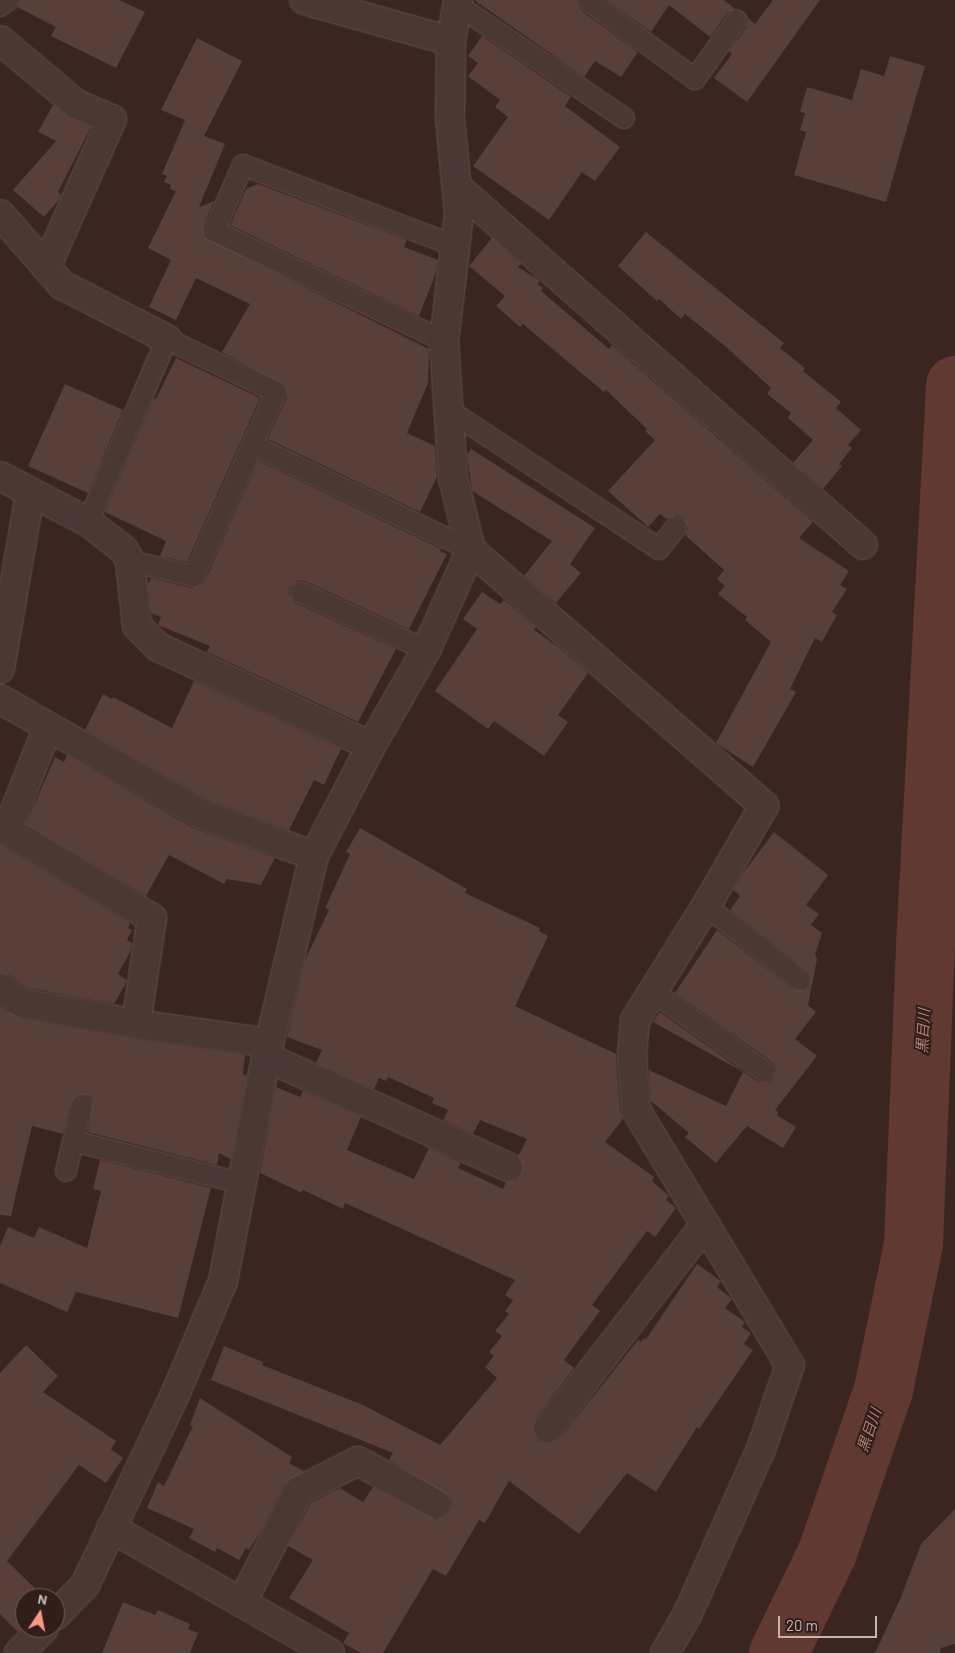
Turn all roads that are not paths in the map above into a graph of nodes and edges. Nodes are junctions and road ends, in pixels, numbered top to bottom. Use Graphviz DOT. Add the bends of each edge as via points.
graph roads {
  1 [pos="8,0"];
  2 [pos="304,0"];
  3 [pos="589,1"];
  4 [pos="457,2"];
  5 [pos="0,6"];
  6 [pos="737,20"];
  7 [pos="0,40"];
  8 [pos="451,41"];
  9 [pos="624,118"];
  10 [pos="456,187"];
  11 [pos="0,214"];
  12 [pos="455,246"];
  13 [pos="46,267"];
  14 [pos="167,339"];
  15 [pos="444,341"];
  16 [pos="447,409"];
  17 [pos="252,445"];
  18 [pos="0,476"];
  19 [pos="30,493"];
  20 [pos="88,522"];
  21 [pos="676,526"];
  22 [pos="863,545"];
  23 [pos="471,550"];
  24 [pos="130,561"];
  25 [pos="300,592"];
  26 [pos="426,650"];
  27 [pos="0,669"];
  28 [pos="0,699"];
  29 [pos="48,727"];
  30 [pos="371,746"];
  31 [pos="314,856"];
  32 [pos="706,906"];
  33 [pos="800,980"];
  34 [pos="0,988"];
  35 [pos="652,991"];
  36 [pos="136,1024"];
  37 [pos="267,1050"];
  38 [pos="765,1072"];
  39 [pos="82,1105"];
  40 [pos="73,1141"];
  41 [pos="508,1167"];
  42 [pos="66,1171"];
  43 [pos="240,1183"];
  44 [pos="705,1225"];
  45 [pos="548,1428"];
  46 [pos="436,1504"];
  47 [pos="111,1528"];
  48 [pos="242,1602"];
  49 [pos="65,1606"];
  50 [pos="34,1638"];
  51 [pos="670,1651"];
  52 [pos="19,1653"];
  53 [pos="330,1653"];
  1 -- 5 [label="lane"];
  2 -- 8 [label="street"];
  3 -- 6 [label="lane" via="695,79"];
  4 -- 8 [label="street"];
  4 -- 9 [label="lane"];
  7 -- 13 [label="street" via="76,104 112,119"];
  8 -- 10 [label="street" via="450,118"];
  10 -- 12 [label="street" via="459,214"];
  10 -- 22 [label="street"];
  11 -- 13 [label="street"];
  12 -- 15 [label="street"];
  12 -- 15 [label="lane" via="243,164 214,231"];
  13 -- 14 [label="street" via="62,285"];
  14 -- 17 [label="lane" via="276,392"];
  14 -- 20 [label="lane"];
  15 -- 16 [label="street"];
  16 -- 21 [label="lane" via="659,549"];
  16 -- 23 [label="street" via="454,478"];
  17 -- 23 [label="lane"];
  17 -- 24 [label="lane" via="194,576"];
  18 -- 19 [label="street"];
  19 -- 20 [label="street"];
  19 -- 27 [label="street"];
  20 -- 24 [label="street" via="124,550"];
  23 -- 26 [label="street"];
  23 -- 32 [label="street" via="764,806"];
  24 -- 30 [label="street" via="137,626 158,647"];
  25 -- 26 [label="lane"];
  26 -- 30 [label="street"];
  28 -- 29 [label="street"];
  29 -- 31 [label="street" via="199,813"];
  29 -- 36 [label="street" via="7,830 152,918"];
  30 -- 31 [label="street"];
  31 -- 37 [label="street"];
  32 -- 33 [label="lane"];
  32 -- 35 [label="street"];
  34 -- 36 [label="street" via="22,1003"];
  35 -- 38 [label="lane"];
  35 -- 44 [label="street" via="635,1020 632,1054 636,1110"];
  36 -- 37 [label="street"];
  37 -- 41 [label="street"];
  37 -- 43 [label="street"];
  39 -- 40 [label="lane"];
  40 -- 42 [label="lane"];
  40 -- 43 [label="lane"];
  43 -- 47 [label="street" via="223,1281 177,1390"];
  44 -- 45 [label="street"];
  44 -- 51 [label="street" via="790,1365 761,1449"];
  46 -- 48 [label="street" via="358,1461 341,1469 299,1491"];
  47 -- 48 [label="street"];
  47 -- 49 [label="street" via="85,1585"];
  48 -- 53 [label="street"];
  50 -- 52 [label="street"];
}
